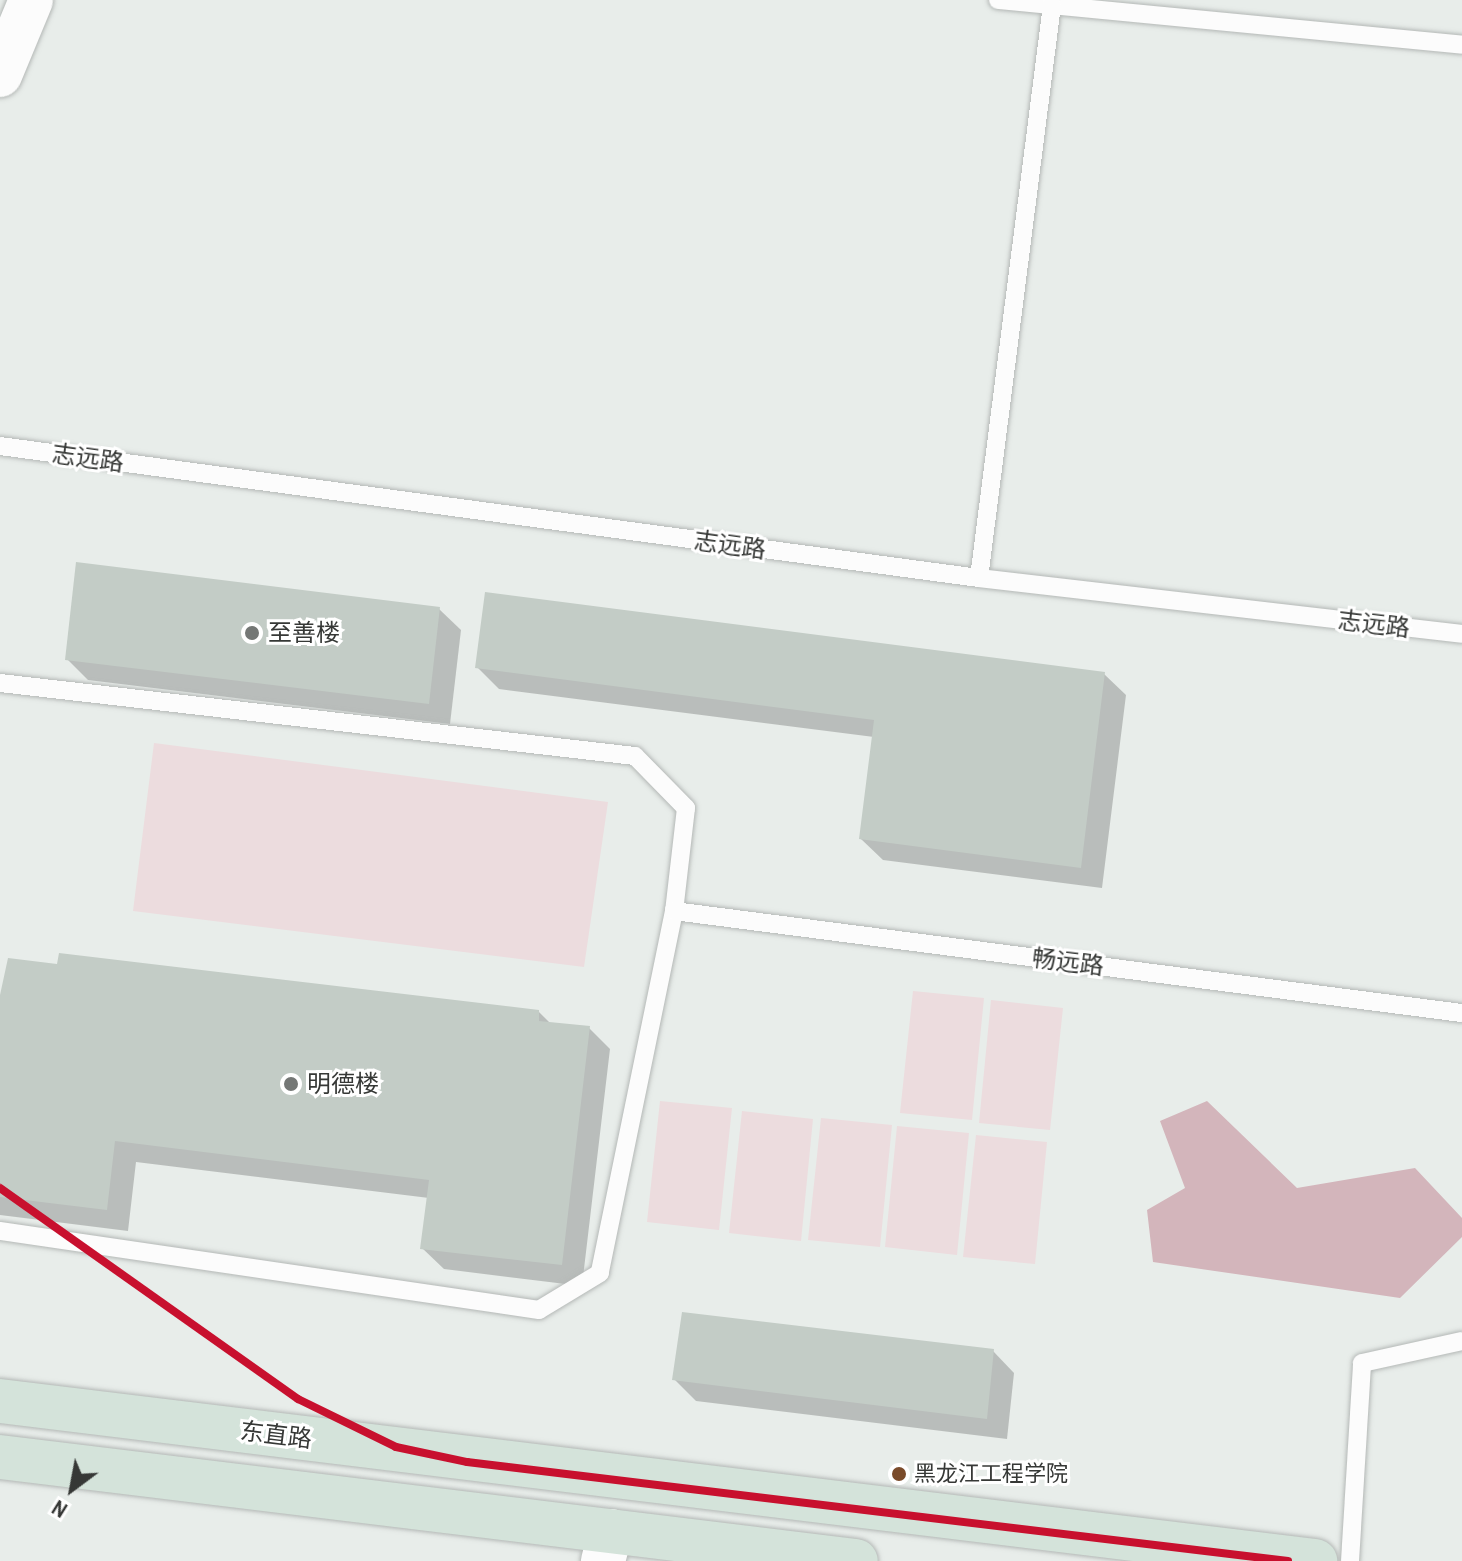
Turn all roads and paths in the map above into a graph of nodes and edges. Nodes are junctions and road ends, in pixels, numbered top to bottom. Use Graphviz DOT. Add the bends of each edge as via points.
graph roads {
  1 [pos="31,0"];
  2 [pos="998,0"];
  3 [pos="1052,5"];
  4 [pos="1462,45"];
  5 [pos="0,75"];
  6 [pos="0,446"];
  7 [pos="979,578"];
  8 [pos="1462,634"];
  9 [pos="0,683"];
  10 [pos="674,911"];
  11 [pos="1462,1013"];
  12 [pos="0,1231"];
  13 [pos="1462,1341"];
  14 [pos="0,1401"];
  15 [pos="0,1457"];
  16 [pos="607,1546"];
  17 [pos="856,1561"];
  18 [pos="1315,1561"];
  19 [pos="1350,1561"];
  1 -- 5 [label="street"];
  2 -- 3 [label="lane"];
  3 -- 4 [label="lane"];
  3 -- 7 [label="lane"];
  6 -- 7 [label="lane, 志远路"];
  7 -- 8 [label="lane, 志远路"];
  9 -- 10 [label="lane" via="635,756 686,808"];
  10 -- 11 [label="lane, 畅远路"];
  10 -- 12 [label="lane" via="600,1273 539,1310"];
  13 -- 19 [label="lane" via="1362,1363"];
  14 -- 18 [label="highway, 东直路"];
  15 -- 16 [label="highway"];
  16 -- 17 [label="highway"];
}
